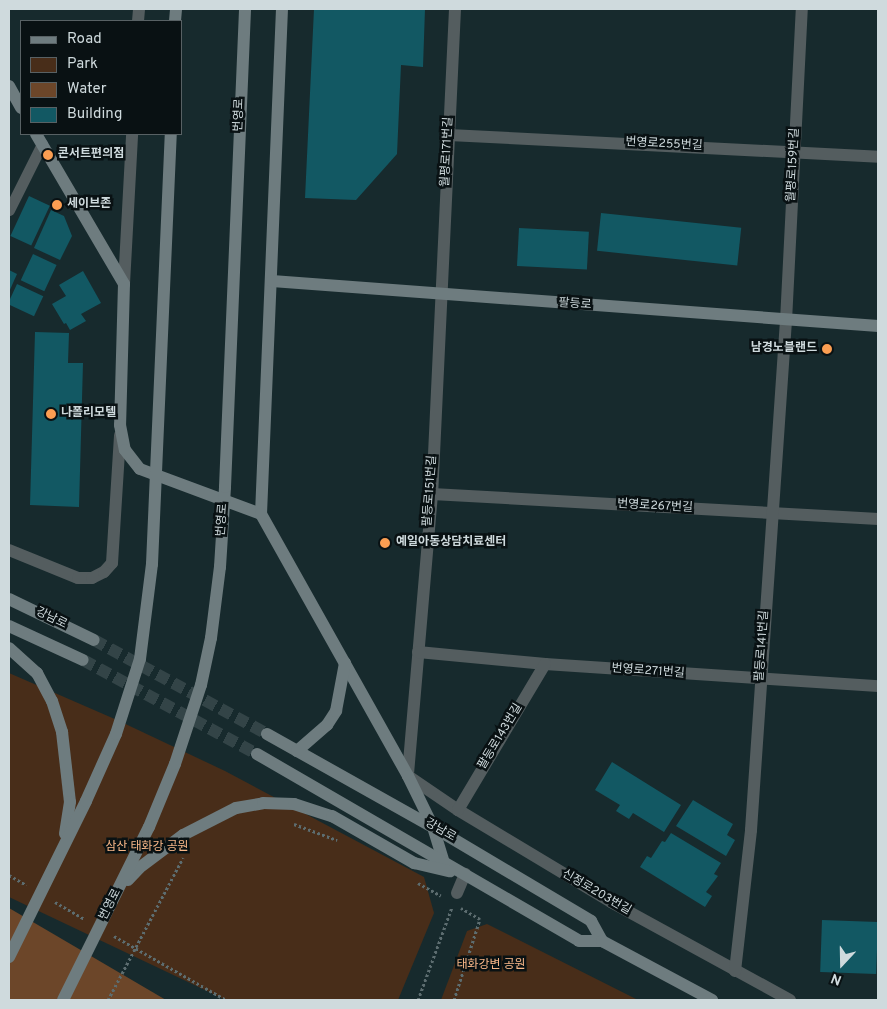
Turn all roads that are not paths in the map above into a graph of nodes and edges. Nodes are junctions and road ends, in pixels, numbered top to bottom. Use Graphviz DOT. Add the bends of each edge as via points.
graph roads {
  1 [pos="244,9"];
  2 [pos="282,9"];
  3 [pos="455,9"];
  4 [pos="802,9"];
  5 [pos="9,86"];
  6 [pos="20,106"];
  7 [pos="132,135"];
  8 [pos="172,135"];
  9 [pos="449,135"];
  10 [pos="39,139"];
  11 [pos="794,153"];
  12 [pos="878,157"];
  13 [pos="9,210"];
  14 [pos="272,281"];
  15 [pos="124,284"];
  16 [pos="442,295"];
  17 [pos="786,321"];
  18 [pos="878,326"];
  19 [pos="120,425"];
  20 [pos="432,494"];
  21 [pos="772,513"];
  22 [pos="261,514"];
  23 [pos="878,519"];
  24 [pos="9,550"];
  25 [pos="9,599"];
  26 [pos="9,626"];
  27 [pos="94,640"];
  28 [pos="9,648"];
  29 [pos="418,652"];
  30 [pos="83,660"];
  31 [pos="345,663"];
  32 [pos="545,664"];
  33 [pos="761,680"];
  34 [pos="878,686"];
  35 [pos="267,734"];
  36 [pos="297,751"];
  37 [pos="257,754"];
  38 [pos="408,776"];
  39 [pos="458,810"];
  40 [pos="433,827"];
  41 [pos="58,858"];
  42 [pos="444,863"];
  43 [pos="465,874"];
  44 [pos="118,891"];
  45 [pos="452,899"];
  46 [pos="602,941"];
  47 [pos="9,957"];
  48 [pos="735,971"];
  49 [pos="63,1000"];
  50 [pos="712,1000"];
  51 [pos="790,1000"];
  1 -- 44 [label="main road, 번영로" via="225,496 210,638 187,732 149,827"];
  2 -- 14 [label="main road"];
  3 -- 9 [label="street, 월평로171번길"];
  4 -- 11 [label="street, 월평로159번길"];
  5 -- 6 [label="main road"];
  7 -- 15 [label="street"];
  8 -- 41 [label="main road" via="152,564 143,641 116,734"];
  9 -- 11 [label="street, 번영로255번길"];
  9 -- 16 [label="street, 월평로171번길"];
  10 -- 13 [label="lane"];
  10 -- 15 [label="main road"];
  11 -- 12 [label="street, 번영로255번길"];
  11 -- 17 [label="street, 월평로159번길"];
  14 -- 16 [label="main road, 팔등로"];
  14 -- 22 [label="main road"];
  15 -- 19 [label="main road"];
  16 -- 17 [label="main road, 팔등로"];
  16 -- 20 [label="street, 팔등로151번길"];
  17 -- 18 [label="main road, 팔등로"];
  17 -- 21 [label="street, 팔등로141번길"];
  19 -- 22 [label="main road" via="125,450 140,469"];
  19 -- 24 [label="street" via="112,563 108,568 92,578 78,578"];
  20 -- 21 [label="street, 번영로267번길"];
  20 -- 29 [label="street, 팔등로151번길"];
  21 -- 23 [label="street, 번영로267번길"];
  21 -- 33 [label="street, 팔등로141번길"];
  22 -- 31 [label="main road"];
  25 -- 27 [label="main road, 강남로"];
  26 -- 30 [label="main road, 강남로"];
  28 -- 41 [label="main road" via="37,673 52,700 62,732 70,802"];
  29 -- 32 [label="street, 번영로271번길"];
  29 -- 38 [label="street, 팔등로151번길"];
  31 -- 36 [label="main road" via="336,711 327,726"];
  31 -- 38 [label="main road"];
  32 -- 33 [label="street, 번영로271번길"];
  32 -- 39 [label="street, 팔등로143번길"];
  33 -- 34 [label="street, 번영로271번길"];
  33 -- 48 [label="street, 팔등로141번길" via="751,830"];
  35 -- 36 [label="main road, 강남로"];
  36 -- 40 [label="main road, 강남로"];
  37 -- 42 [label="main road, 강남로"];
  38 -- 39 [label="street, 신정로203번길"];
  38 -- 40 [label="main road"];
  39 -- 48 [label="street, 신정로203번길" via="610,902"];
  40 -- 42 [label="main road"];
  40 -- 46 [label="main road, 강남로" via="591,921"];
  41 -- 47 [label="main road"];
  42 -- 43 [label="main road, 강남로"];
  43 -- 44 [label="main road" via="414,862 332,816 294,804 263,803 236,808 210,820 160,851"];
  43 -- 45 [label="street"];
  43 -- 46 [label="main road, 강남로" via="579,941"];
  44 -- 49 [label="main road, 번영로"];
  46 -- 50 [label="main road, 강남로"];
  48 -- 51 [label="street, 신정로203번길"];
}
